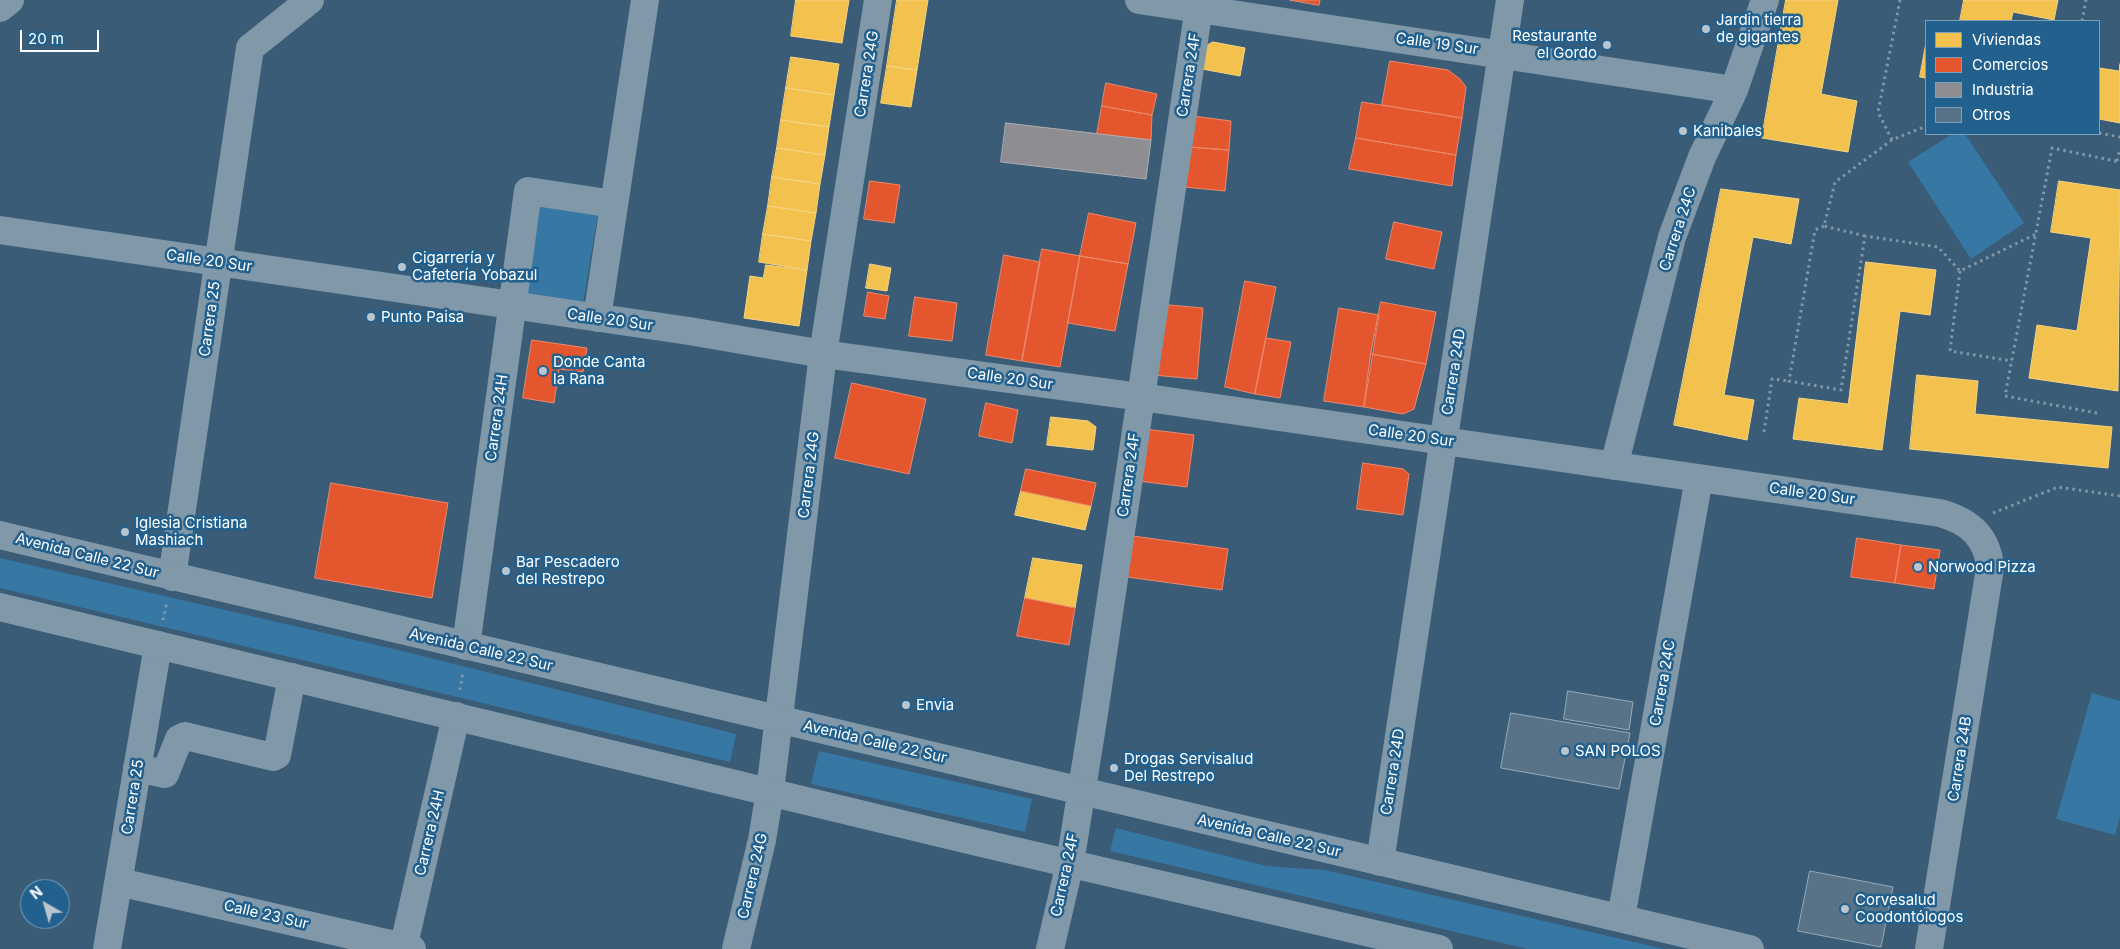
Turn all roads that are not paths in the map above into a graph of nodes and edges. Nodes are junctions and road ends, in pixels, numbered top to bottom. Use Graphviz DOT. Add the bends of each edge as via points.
graph roads {
  1 [pos="10,0"];
  2 [pos="310,0"];
  3 [pos="645,0"];
  4 [pos="878,0"];
  5 [pos="1139,0"];
  6 [pos="1510,0"];
  7 [pos="1765,0"];
  8 [pos="1200,5"];
  9 [pos="0,8"];
  10 [pos="1502,54"];
  11 [pos="1734,90"];
  12 [pos="614,204"];
  13 [pos="0,230"];
  14 [pos="218,262"];
  15 [pos="512,306"];
  16 [pos="597,318"];
  17 [pos="823,354"];
  18 [pos="1141,397"];
  19 [pos="1443,441"];
  20 [pos="1614,466"];
  21 [pos="1699,478"];
  22 [pos="0,535"];
  23 [pos="1990,568"];
  24 [pos="172,577"];
  25 [pos="0,607"];
  26 [pos="158,645"];
  27 [pos="466,646"];
  28 [pos="292,677"];
  29 [pos="456,716"];
  30 [pos="779,719"];
  31 [pos="137,768"];
  32 [pos="770,790"];
  33 [pos="1081,791"];
  34 [pos="1380,862"];
  35 [pos="1070,863"];
  36 [pos="119,882"];
  37 [pos="1621,918"];
  38 [pos="1379,942"];
  39 [pos="406,948"];
  40 [pos="107,949"];
  41 [pos="736,949"];
  42 [pos="1050,949"];
  43 [pos="1439,949"];
  44 [pos="1750,949"];
  45 [pos="1929,949"];
  1 -- 9 [label="street"];
  2 -- 14 [label="street, Carrera 25" via="250,48"];
  3 -- 12 [label="street"];
  4 -- 17 [label="street, Carrera 24G"];
  5 -- 8 [label="street, Calle 19 Sur"];
  6 -- 10 [label="street, Carrera 24D"];
  7 -- 11 [label="street, Carrera 24C"];
  8 -- 10 [label="street, Calle 19 Sur"];
  8 -- 18 [label="street, Carrera 24F"];
  10 -- 11 [label="street, Calle 19 Sur"];
  10 -- 19 [label="street, Carrera 24D"];
  11 -- 20 [label="street, Carrera 24C" via="1702,157 1672,238"];
  12 -- 15 [label="street, Carrera 24H" via="528,191"];
  12 -- 16 [label="street"];
  13 -- 14 [label="street, Calle 20 Sur"];
  14 -- 15 [label="street, Calle 20 Sur"];
  14 -- 24 [label="street, Carrera 25"];
  15 -- 16 [label="street, Calle 20 Sur"];
  15 -- 27 [label="street, Carrera 24H"];
  16 -- 17 [label="street, Calle 20 Sur"];
  17 -- 18 [label="street, Calle 20 Sur"];
  17 -- 30 [label="street, Carrera 24G"];
  18 -- 19 [label="street, Calle 20 Sur"];
  18 -- 33 [label="street, Carrera 24F"];
  19 -- 20 [label="street, Calle 20 Sur"];
  19 -- 34 [label="street, Carrera 24D"];
  20 -- 21 [label="street, Calle 20 Sur"];
  21 -- 23 [label="street, Calle 20 Sur" via="1940,513 1967,524 1979,534 1986,545"];
  21 -- 37 [label="street, Carrera 24C"];
  22 -- 24 [label="street, Avenida Calle 22 Sur"];
  23 -- 45 [label="street, Carrera 24B"];
  24 -- 27 [label="street, Avenida Calle 22 Sur"];
  25 -- 26 [label="street"];
  26 -- 28 [label="street"];
  26 -- 31 [label="street, Carrera 25"];
  27 -- 30 [label="street, Avenida Calle 22 Sur"];
  28 -- 29 [label="street"];
  28 -- 31 [label="street" via="277,755 273,757 185,736 179,739 166,774"];
  29 -- 32 [label="street"];
  29 -- 39 [label="street, Carrera 24H"];
  30 -- 32 [label="street, Carrera 24G"];
  30 -- 33 [label="street, Avenida Calle 22 Sur"];
  31 -- 36 [label="street, Carrera 25"];
  32 -- 35 [label="street"];
  32 -- 41 [label="street, Carrera 24G" via="762,840"];
  33 -- 34 [label="street, Avenida Calle 22 Sur"];
  33 -- 35 [label="street, Carrera 24F"];
  34 -- 37 [label="street, Avenida Calle 22 Sur"];
  35 -- 38 [label="street"];
  35 -- 42 [label="street, Carrera 24F"];
  36 -- 39 [label="street, Calle 23 Sur"];
  36 -- 40 [label="street, Carrera 25"];
  37 -- 44 [label="street, Avenida Calle 22 Sur"];
  38 -- 43 [label="street"];
}
